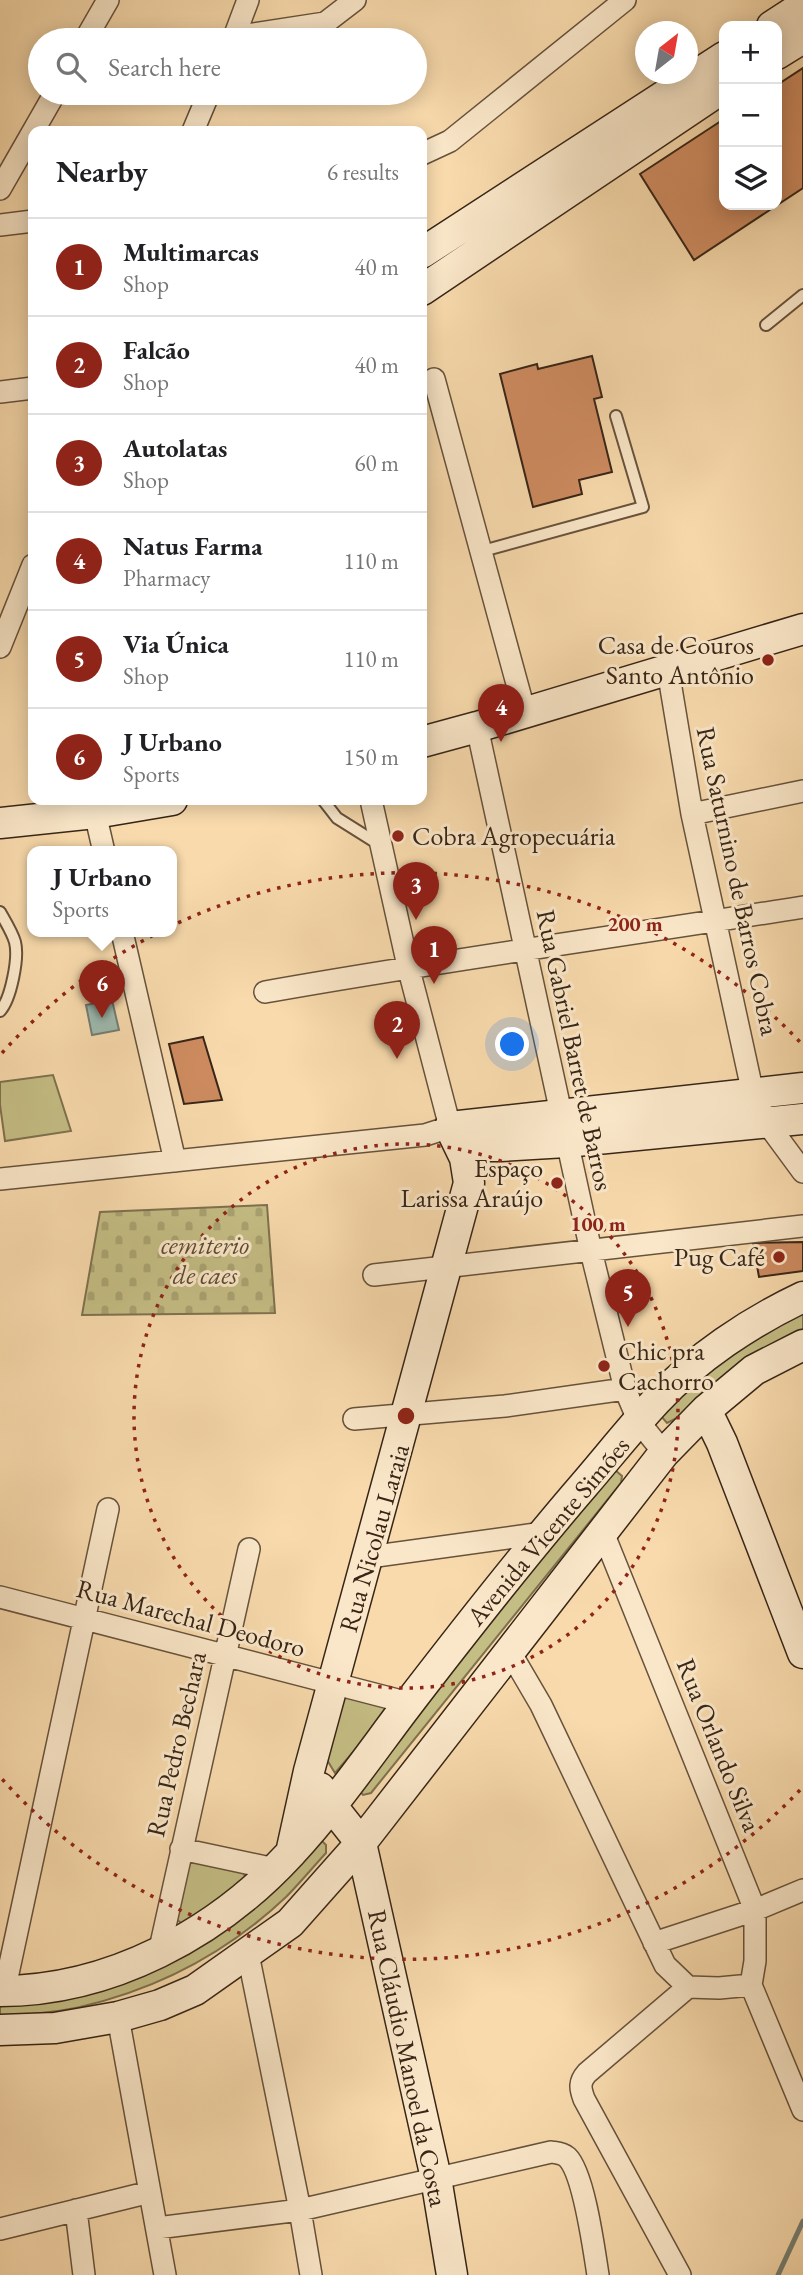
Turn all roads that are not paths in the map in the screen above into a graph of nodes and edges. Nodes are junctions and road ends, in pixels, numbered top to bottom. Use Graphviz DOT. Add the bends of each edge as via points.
graph roads {
  1 [pos="108,0"];
  2 [pos="248,0"];
  3 [pos="355,0"];
  4 [pos="625,0"];
  5 [pos="803,6"];
  6 [pos="780,21"];
  7 [pos="92,28"];
  8 [pos="238,28"];
  9 [pos="295,28"];
  10 [pos="803,38"];
  11 [pos="782,51"];
  12 [pos="719,60"];
  13 [pos="719,90"];
  14 [pos="48,105"];
  15 [pos="205,105"];
  16 [pos="36,126"];
  17 [pos="198,126"];
  18 [pos="28,140"];
  19 [pos="427,152"];
  20 [pos="0,189"];
  21 [pos="28,222"];
  22 [pos="0,225"];
  23 [pos="427,250"];
  24 [pos="427,287"];
  25 [pos="803,295"];
  26 [pos="766,325"];
  27 [pos="434,379"];
  28 [pos="28,389"];
  29 [pos="0,392"];
  30 [pos="616,416"];
  31 [pos="480,552"];
  32 [pos="28,577"];
  33 [pos="803,629"];
  34 [pos="0,647"];
  35 [pos="668,670"];
  36 [pos="524,713"];
  37 [pos="477,727"];
  38 [pos="427,741"];
  39 [pos="803,790"];
  40 [pos="142,805"];
  41 [pos="327,805"];
  42 [pos="372,805"];
  43 [pos="95,813"];
  44 [pos="692,814"];
  45 [pos="0,822"];
  46 [pos="103,846"];
  47 [pos="382,846"];
  48 [pos="803,907"];
  49 [pos="0,912"];
  50 [pos="716,921"];
  51 [pos="3,927"];
  52 [pos="123,937"];
  53 [pos="525,951"];
  54 [pos="408,966"];
  55 [pos="265,992"];
  56 [pos="0,1011"];
  57 [pos="803,1088"];
  58 [pos="753,1094"];
  59 [pos="803,1119"];
  60 [pos="767,1123"];
  61 [pos="564,1129"];
  62 [pos="445,1136"];
  63 [pos="175,1161"];
  64 [pos="803,1172"];
  65 [pos="0,1179"];
  66 [pos="803,1226"];
  67 [pos="591,1251"];
  68 [pos="447,1268"];
  69 [pos="374,1275"];
  70 [pos="803,1297"];
  71 [pos="803,1345"];
  72 [pos="625,1389"];
  73 [pos="706,1410"];
  74 [pos="408,1414"];
  75 [pos="354,1419"];
  76 [pos="639,1422"];
  77 [pos="664,1453"];
  78 [pos="108,1509"];
  79 [pos="603,1530"];
  80 [pos="543,1532"];
  81 [pos="249,1549"];
  82 [pos="369,1557"];
  83 [pos="0,1597"];
  84 [pos="85,1619"];
  85 [pos="510,1652"];
  86 [pos="803,1653"];
  87 [pos="225,1656"];
  88 [pos="333,1684"];
  89 [pos="409,1703"];
  90 [pos="309,1770"];
  91 [pos="331,1805"];
  92 [pos="361,1843"];
  93 [pos="181,1849"];
  94 [pos="283,1861"];
  95 [pos="803,1890"];
  96 [pos="755,1910"];
  97 [pos="654,1943"];
  98 [pos="159,1953"];
  99 [pos="248,1954"];
  100 [pos="751,1985"];
  101 [pos="688,1987"];
  102 [pos="2,1992"];
  103 [pos="118,2017"];
  104 [pos="0,2030"];
  105 [pos="803,2110"];
  106 [pos="436,2178"];
  107 [pos="150,2192"];
  108 [pos="76,2210"];
  109 [pos="300,2210"];
  110 [pos="157,2228"];
  111 [pos="0,2229"];
  112 [pos="84,2275"];
  113 [pos="165,2275"];
  114 [pos="311,2275"];
  115 [pos="452,2275"];
  116 [pos="598,2275"];
  117 [pos="680,2275"];
  1 -- 7 [label="street"];
  2 -- 8 [label="street"];
  3 -- 9 [label="street" via="326,23"];
  4 -- 19 [label="street" via="450,141"];
  5 -- 6 [label="street"];
  10 -- 11 [label="street"];
  12 -- 23 [label="street"];
  13 -- 24 [label="street"];
  14 -- 16 [label="street"];
  15 -- 17 [label="street"];
  18 -- 20 [label="street"];
  21 -- 22 [label="street"];
  25 -- 26 [label="lane"];
  27 -- 31 [label="street"];
  28 -- 29 [label="street"];
  30 -- 31 [label="lane" via="643,507"];
  31 -- 36 [label="street"];
  32 -- 34 [label="street"];
  33 -- 35 [label="street"];
  35 -- 36 [label="street"];
  35 -- 44 [label="street, Rua Saturnino de Barros Cobra"];
  36 -- 37 [label="street"];
  37 -- 38 [label="street"];
  37 -- 53 [label="street, Rua Gabriel Barret de Barros"];
  39 -- 44 [label="street"];
  40 -- 43 [label="street"];
  41 -- 47 [label="lane" via="337,818"];
  42 -- 47 [label="street"];
  43 -- 45 [label="street"];
  43 -- 46 [label="street"];
  44 -- 50 [label="street, Rua Saturnino de Barros Cobra"];
  47 -- 54 [label="street"];
  48 -- 50 [label="street"];
  49 -- 51 [label="lane"];
  50 -- 53 [label="street"];
  50 -- 58 [label="street, Rua Saturnino de Barros Cobra"];
  51 -- 56 [label="lane" via="15,941 16,957 6,1005"];
  52 -- 63 [label="street"];
  53 -- 54 [label="street"];
  53 -- 61 [label="street, Rua Gabriel Barret de Barros"];
  54 -- 55 [label="street"];
  54 -- 62 [label="street"];
  57 -- 58 [label="street"];
  58 -- 60 [label="street, Rua Saturnino de Barros Cobra"];
  58 -- 61 [label="street"];
  59 -- 60 [label="street"];
  60 -- 61 [label="street"];
  60 -- 64 [label="street, Rua Saturnino de Barros Cobra"];
  61 -- 62 [label="street" via="500,1146"];
  61 -- 67 [label="street, Rua Gabriel Barret de Barros"];
  62 -- 63 [label="street"];
  62 -- 68 [label="street, Rua Nicolau Laraia" via="468,1169 469,1183"];
  63 -- 65 [label="street"];
  66 -- 67 [label="street"];
  67 -- 68 [label="street"];
  67 -- 72 [label="street, Rua Gabriel Barret de Barros"];
  68 -- 69 [label="street"];
  68 -- 74 [label="street, Rua Nicolau Laraia"];
  70 -- 76 [label="street, Avenida Vicente Simões" via="729,1339 686,1372"];
  71 -- 73 [label="street, Avenida Vicente Simões" via="754,1370"];
  72 -- 74 [label="street"];
  72 -- 76 [label="street, Rua Gabriel Barret de Barros"];
  73 -- 77 [label="street, Avenida Vicente Simões"];
  73 -- 86 [label="street"];
  74 -- 75 [label="street"];
  74 -- 82 [label="street, Rua Nicolau Laraia"];
  76 -- 77 [label="street, Rua Gabriel Barret de Barros"];
  76 -- 80 [label="street, Avenida Vicente Simões"];
  77 -- 79 [label="street, Avenida Vicente Simões"];
  78 -- 84 [label="street"];
  79 -- 85 [label="street, Avenida Vicente Simões"];
  79 -- 96 [label="street, Rua Orlando Silva"];
  80 -- 82 [label="street"];
  80 -- 89 [label="street, Avenida Vicente Simões"];
  81 -- 87 [label="street, Rua Pedro Bechara"];
  82 -- 88 [label="street, Rua Nicolau Laraia"];
  83 -- 84 [label="street, Rua Marechal Deodoro"];
  84 -- 87 [label="street, Rua Marechal Deodoro"];
  84 -- 102 [label="street"];
  85 -- 92 [label="street, Avenida Vicente Simões"];
  85 -- 97 [label="street" via="541,1705"];
  87 -- 88 [label="street, Rua Marechal Deodoro"];
  87 -- 93 [label="street, Rua Pedro Bechara"];
  88 -- 89 [label="street, Rua Marechal Deodoro"];
  88 -- 90 [label="street, Rua Nicolau Laraia"];
  89 -- 91 [label="street, Avenida Vicente Simões"];
  90 -- 91 [label="street"];
  90 -- 94 [label="street, Rua Nicolau Laraia"];
  91 -- 92 [label="street"];
  91 -- 94 [label="street, Avenida Vicente Simões"];
  92 -- 99 [label="street, Avenida Vicente Simões" via="290,1923"];
  92 -- 106 [label="street, Rua Cláudio Manoel da Costa"];
  93 -- 94 [label="street"];
  93 -- 98 [label="street, Rua Pedro Bechara"];
  94 -- 98 [label="street, Avenida Vicente Simões" via="221,1916"];
  95 -- 96 [label="street"];
  96 -- 97 [label="street"];
  96 -- 100 [label="street, Rua Orlando Silva"];
  97 -- 101 [label="street" via="665,1965"];
  98 -- 102 [label="street, Avenida Vicente Simões" via="102,1976"];
  99 -- 103 [label="street, Avenida Vicente Simões" via="195,1990"];
  99 -- 109 [label="street"];
  100 -- 101 [label="street"];
  100 -- 105 [label="street"];
  101 -- 117 [label="street" via="587,2073 580,2087"];
  103 -- 104 [label="street, Avenida Vicente Simões" via="55,2028"];
  103 -- 107 [label="street"];
  106 -- 109 [label="street"];
  106 -- 115 [label="street, Rua Cláudio Manoel da Costa"];
  106 -- 116 [label="street" via="561,2153 575,2169"];
  107 -- 108 [label="street"];
  107 -- 110 [label="street"];
  108 -- 111 [label="street"];
  108 -- 112 [label="street"];
  109 -- 110 [label="street"];
  109 -- 114 [label="street"];
  110 -- 113 [label="street"];
}
